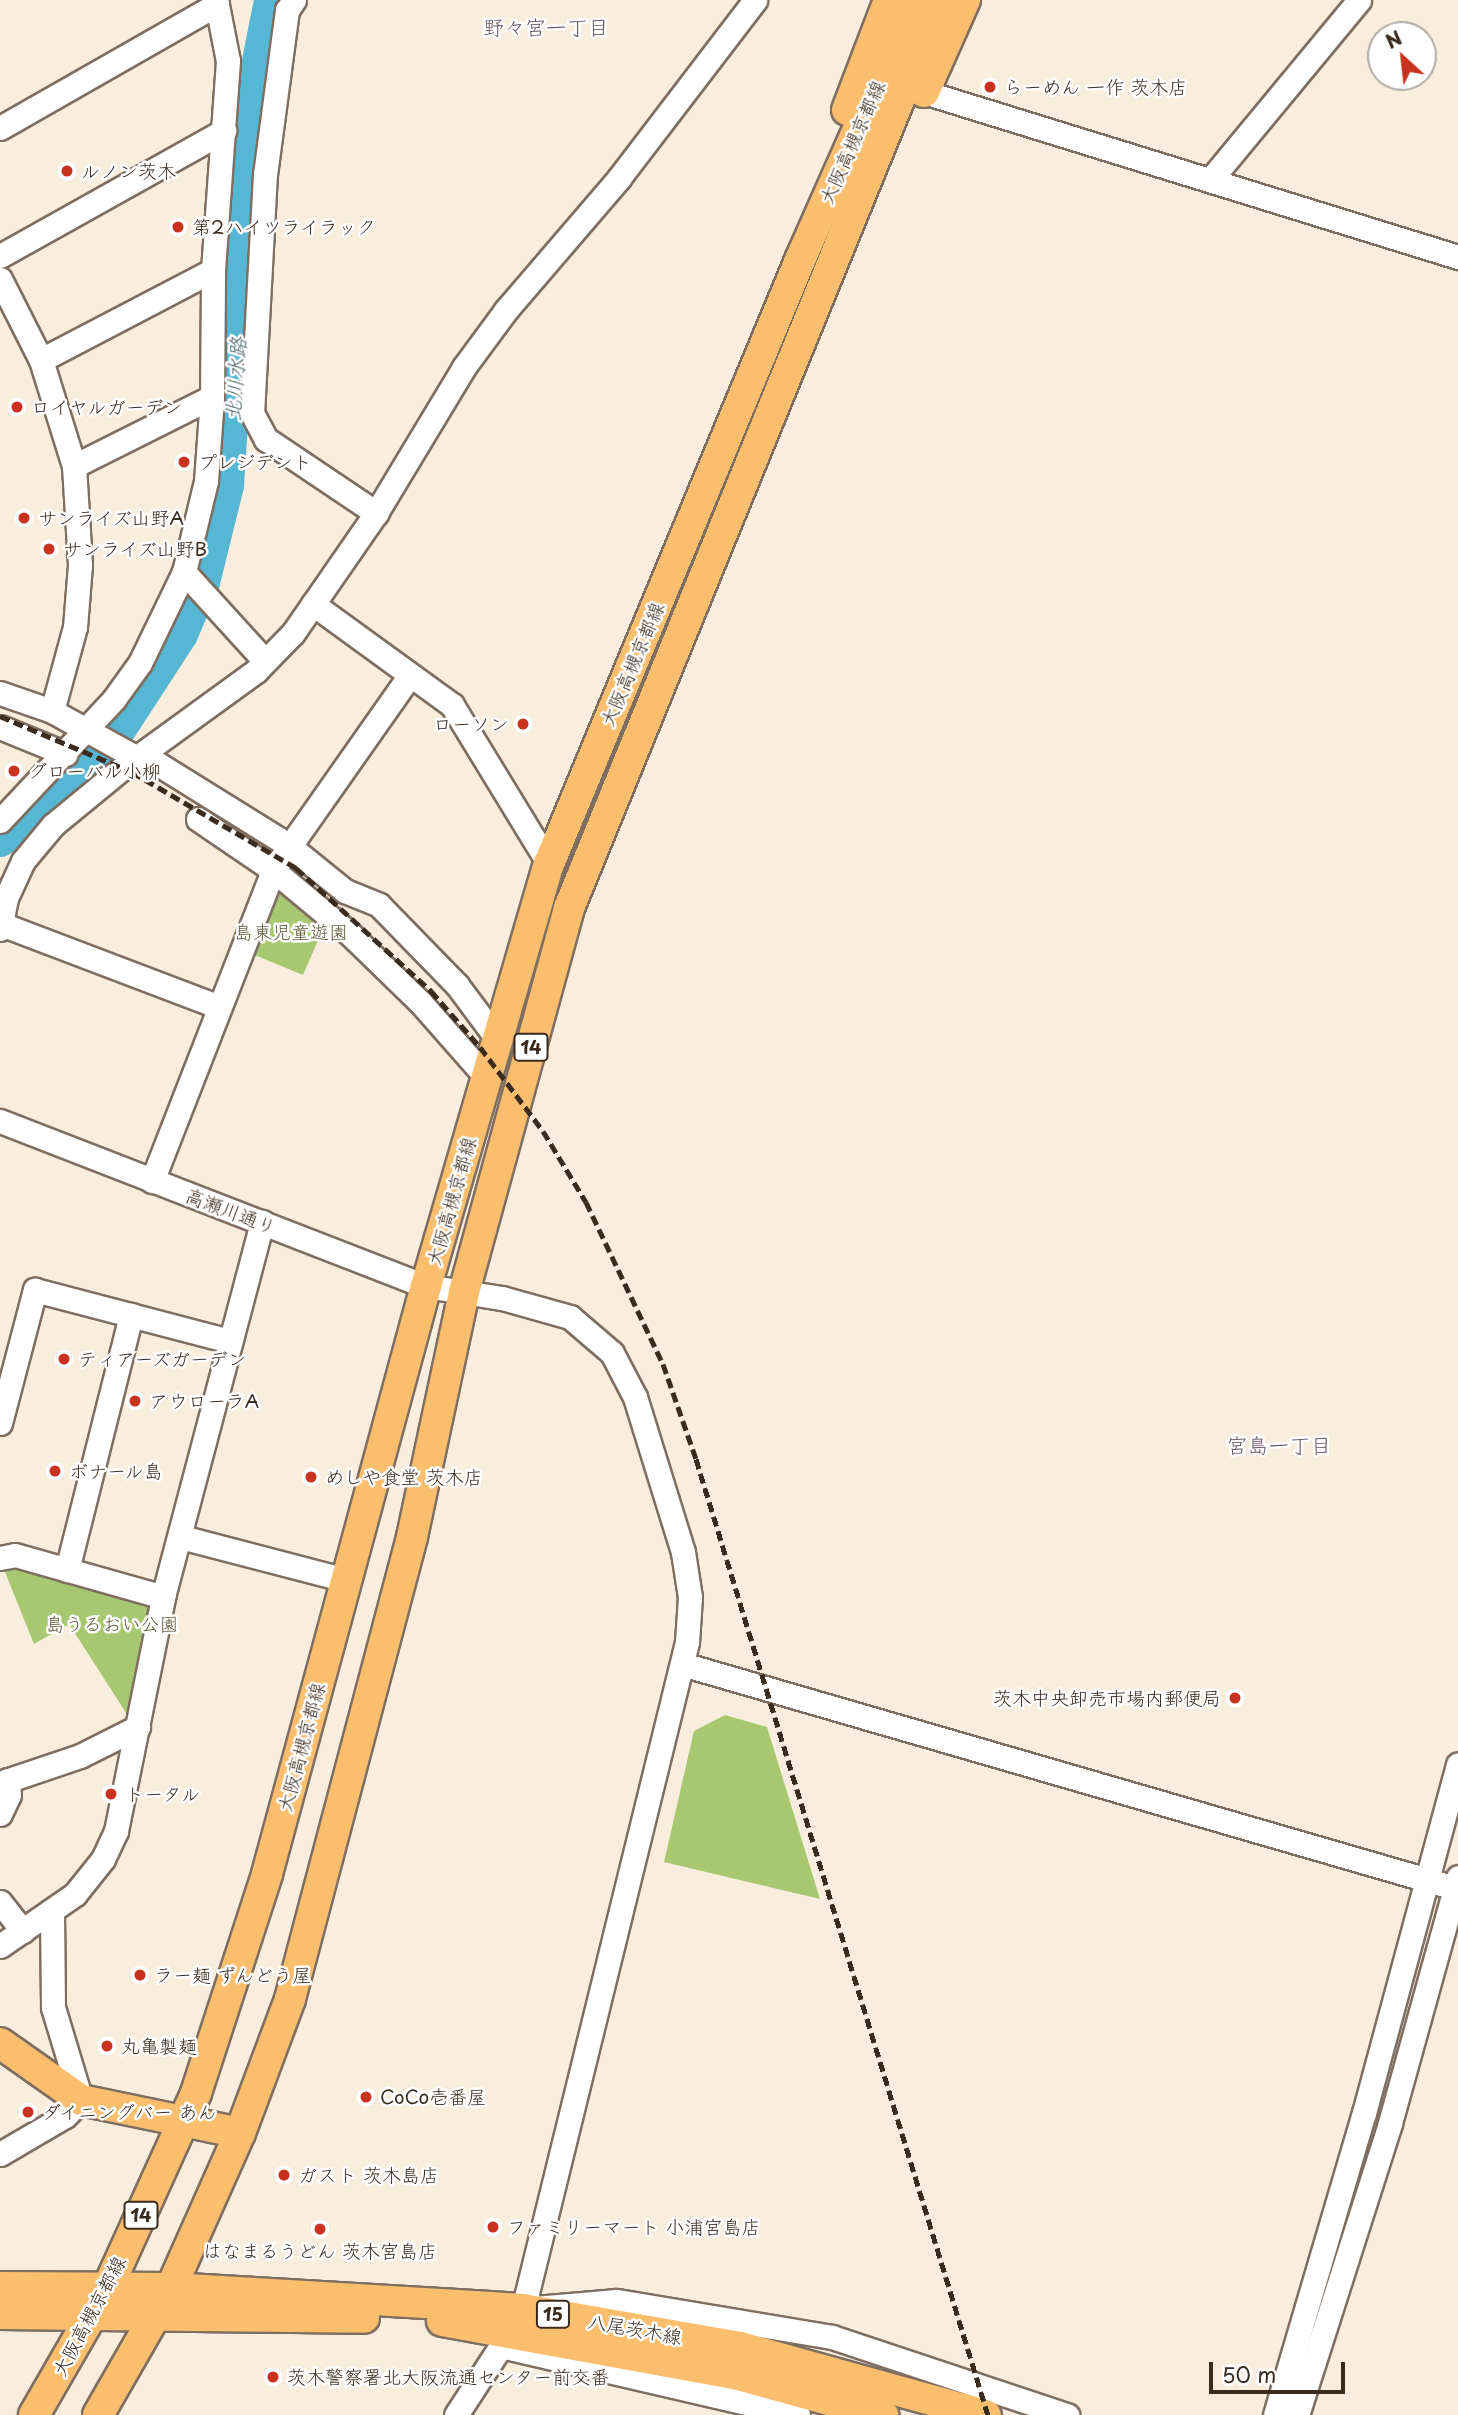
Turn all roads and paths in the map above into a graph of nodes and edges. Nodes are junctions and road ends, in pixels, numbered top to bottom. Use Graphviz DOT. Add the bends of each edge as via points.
graph roads {
  1 [pos="294,0"];
  2 [pos="755,0"];
  3 [pos="889,0"];
  4 [pos="915,0"];
  5 [pos="940,0"];
  6 [pos="965,0"];
  7 [pos="1359,0"];
  8 [pos="216,2"];
  9 [pos="924,92"];
  10 [pos="0,128"];
  11 [pos="224,131"];
  12 [pos="1211,179"];
  13 [pos="0,256"];
  14 [pos="1458,257"];
  15 [pos="800,260"];
  16 [pos="213,270"];
  17 [pos="829,275"];
  18 [pos="0,279"];
  19 [pos="41,360"];
  20 [pos="212,397"];
  21 [pos="74,466"];
  22 [pos="376,513"];
  23 [pos="194,582"];
  24 [pos="313,604"];
  25 [pos="265,661"];
  26 [pos="410,675"];
  27 [pos="0,693"];
  28 [pos="52,711"];
  29 [pos="0,727"];
  30 [pos="88,731"];
  31 [pos="66,754"];
  32 [pos="137,758"];
  33 [pos="198,819"];
  34 [pos="0,821"];
  35 [pos="288,845"];
  36 [pos="549,864"];
  37 [pos="273,870"];
  38 [pos="1,927"];
  39 [pos="219,1007"];
  40 [pos="498,1040"];
  41 [pos="487,1078"];
  42 [pos="0,1121"];
  43 [pos="152,1181"];
  44 [pos="262,1222"];
  45 [pos="426,1286"];
  46 [pos="464,1292"];
  47 [pos="131,1315"];
  48 [pos="230,1340"];
  49 [pos="1,1418"];
  50 [pos="181,1537"];
  51 [pos="0,1558"];
  52 [pos="67,1570"];
  53 [pos="346,1580"];
  54 [pos="163,1597"];
  55 [pos="682,1664"];
  56 [pos="138,1727"];
  57 [pos="1458,1764"];
  58 [pos="4,1781"];
  59 [pos="0,1814"];
  60 [pos="1424,1880"];
  61 [pos="1456,1883"];
  62 [pos="0,1902"];
  63 [pos="52,1913"];
  64 [pos="23,1931"];
  65 [pos="0,1946"];
  66 [pos="0,2043"];
  67 [pos="81,2099"];
  68 [pos="185,2118"];
  69 [pos="240,2133"];
  70 [pos="0,2154"];
  71 [pos="109,2285"];
  72 [pos="0,2287"];
  73 [pos="171,2288"];
  74 [pos="523,2309"];
  75 [pos="95,2312"];
  76 [pos="0,2314"];
  77 [pos="157,2315"];
  78 [pos="435,2319"];
  79 [pos="501,2346"];
  80 [pos="634,2354"];
  81 [pos="550,2356"];
  82 [pos="772,2412"];
  83 [pos="34,2415"];
  84 [pos="98,2415"];
  85 [pos="456,2415"];
  86 [pos="798,2415"];
  87 [pos="883,2415"];
  88 [pos="986,2415"];
  89 [pos="1068,2415"];
  90 [pos="1275,2415"];
  91 [pos="1297,2415"];
  1 -- 22 [label="street" via="287,10 265,174 252,413 266,439"];
  2 -- 22 [label="street" via="619,178 499,320 415,444"];
  3 -- 15 [label="main road" via="855,86"];
  4 -- 15 [label="main road, 大阪高槻京都線 / 14"];
  5 -- 17 [label="main road, 大阪高槻京都線 / 14"];
  6 -- 9 [label="main road"];
  7 -- 12 [label="street"];
  8 -- 10 [label="street"];
  8 -- 11 [label="street" via="228,61"];
  9 -- 12 [label="street"];
  9 -- 17 [label="main road" via="854,248"];
  11 -- 13 [label="street"];
  11 -- 16 [label="street"];
  12 -- 14 [label="street"];
  15 -- 36 [label="main road, 大阪高槻京都線 / 14"];
  16 -- 19 [label="street"];
  16 -- 20 [label="street"];
  17 -- 46 [label="main road, 大阪高槻京都線 / 14" via="569,908"];
  18 -- 19 [label="street"];
  19 -- 21 [label="street"];
  20 -- 21 [label="street"];
  20 -- 23 [label="street"];
  21 -- 28 [label="street" via="79,578 75,627"];
  22 -- 24 [label="street"];
  23 -- 25 [label="street"];
  23 -- 30 [label="street"];
  24 -- 25 [label="street"];
  24 -- 26 [label="street"];
  25 -- 32 [label="street"];
  26 -- 35 [label="street"];
  26 -- 36 [label="street" via="452,705"];
  27 -- 28 [label="street"];
  28 -- 30 [label="street"];
  29 -- 31 [label="street"];
  30 -- 31 [label="street"];
  30 -- 32 [label="street"];
  31 -- 34 [label="street"];
  32 -- 35 [label="street" via="193,784"];
  32 -- 38 [label="street" via="53,825 23,861 6,898"];
  33 -- 37 [label="street"];
  35 -- 37 [label="street"];
  35 -- 40 [label="street" via="345,891 379,905 402,926 457,985"];
  36 -- 40 [label="main road, 大阪高槻京都線 / 14"];
  37 -- 39 [label="street"];
  37 -- 41 [label="street" via="386,968"];
  38 -- 39 [label="street"];
  39 -- 43 [label="street"];
  40 -- 41 [label="main road, 大阪高槻京都線 / 14"];
  41 -- 45 [label="main road, 大阪高槻京都線 / 14"];
  42 -- 43 [label="street, 高瀬川通り"];
  43 -- 44 [label="street, 高瀬川通り"];
  44 -- 45 [label="street, 高瀬川通り"];
  44 -- 48 [label="street"];
  45 -- 46 [label="street, 高瀬川通り"];
  45 -- 53 [label="main road, 大阪高槻京都線 / 14"];
  46 -- 55 [label="street, 高瀬川通り" via="570,1317 612,1353 625,1374 685,1563 689,1619"];
  46 -- 69 [label="main road, 大阪高槻京都線 / 14" via="412,1537 290,1999"];
  47 -- 48 [label="street"];
  47 -- 49 [label="street" via="35,1290"];
  47 -- 52 [label="street"];
  48 -- 50 [label="street"];
  50 -- 53 [label="street"];
  50 -- 54 [label="street"];
  51 -- 52 [label="street" via="15,1555"];
  52 -- 54 [label="street"];
  53 -- 68 [label="main road, 大阪高槻京都線 / 14" via="267,1874"];
  54 -- 56 [label="street"];
  55 -- 60 [label="street"];
  55 -- 74 [label="street, 高瀬川通り"];
  56 -- 58 [label="street" via="80,1756"];
  56 -- 63 [label="street" via="110,1845 86,1883"];
  57 -- 60 [label="street"];
  58 -- 59 [label="street" via="9,1795"];
  60 -- 61 [label="street"];
  60 -- 90 [label="street" via="1364,2113"];
  61 -- 91 [label="street" via="1390,2123"];
  62 -- 64 [label="street"];
  63 -- 64 [label="street"];
  63 -- 67 [label="street" via="53,2007"];
  64 -- 65 [label="street"];
  66 -- 67 [label="main road"];
  67 -- 68 [label="main road"];
  67 -- 70 [label="street" via="65,2116"];
  68 -- 69 [label="main road"];
  68 -- 71 [label="main road, 大阪高槻京都線 / 14"];
  69 -- 73 [label="main road, 大阪高槻京都線 / 14"];
  71 -- 72 [label="main road, 八尾茨木線"];
  71 -- 73 [label="main road, 八尾茨木線 / 15"];
  71 -- 75 [label="main road, 大阪高槻京都線 / 14"];
  73 -- 74 [label="main road, 八尾茨木線 / 15"];
  73 -- 77 [label="main road, 大阪高槻京都線 / 14"];
  74 -- 88 [label="main road, 八尾茨木線 / 15" via="740,2347"];
  74 -- 89 [label="street" via="617,2301 832,2337"];
  75 -- 76 [label="main road, 八尾茨木線"];
  75 -- 77 [label="main road, 八尾茨木線 / 15"];
  75 -- 83 [label="main road, 大阪高槻京都線 / 14"];
  77 -- 78 [label="main road, 八尾茨木線 / 15"];
  77 -- 84 [label="main road, 大阪高槻京都線 / 14"];
  78 -- 79 [label="main road"];
  78 -- 80 [label="main road, 八尾茨木線 / 15"];
  79 -- 81 [label="street"];
  79 -- 85 [label="street"];
  80 -- 81 [label="main road"];
  80 -- 87 [label="main road, 八尾茨木線 / 15" via="735,2374"];
  81 -- 82 [label="street"];
  82 -- 86 [label="street"];
}
